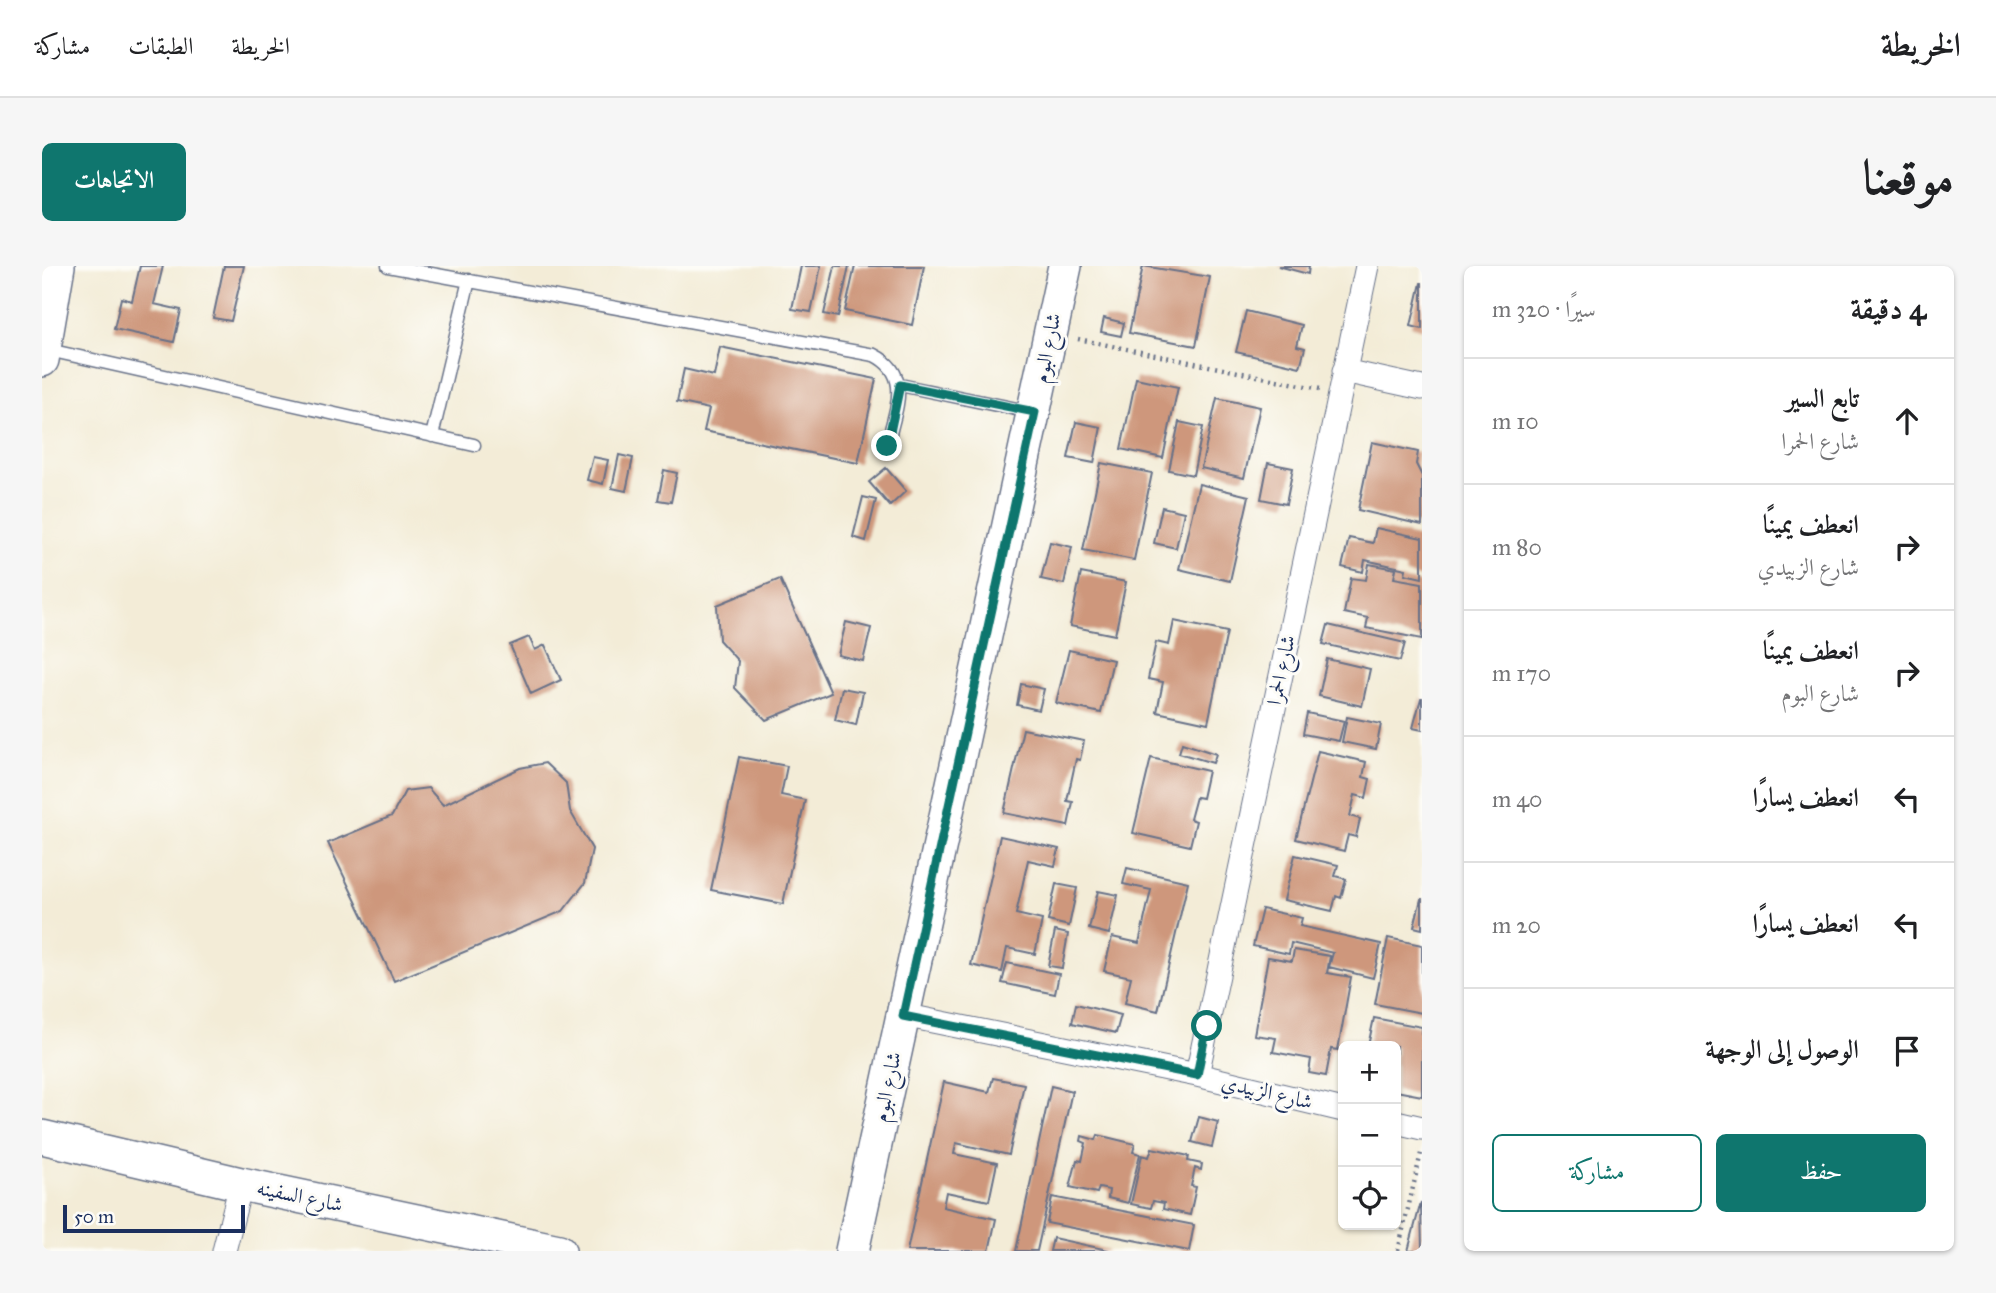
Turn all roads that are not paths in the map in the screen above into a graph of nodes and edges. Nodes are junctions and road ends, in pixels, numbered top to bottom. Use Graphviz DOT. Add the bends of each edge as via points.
graph roads {
  1 [pos="58,266"];
  2 [pos="388,266"];
  3 [pos="1065,266"];
  4 [pos="1367,266"];
  5 [pos="469,280"];
  6 [pos="43,353"];
  7 [pos="1341,382"];
  8 [pos="900,385"];
  9 [pos="1422,388"];
  10 [pos="1035,412"];
  11 [pos="432,436"];
  12 [pos="474,445"];
  13 [pos="887,446"];
  14 [pos="903,1016"];
  15 [pos="1197,1075"];
  16 [pos="1338,1109"];
  17 [pos="1401,1123"];
  18 [pos="1422,1128"];
  19 [pos="42,1138"];
  20 [pos="241,1184"];
  21 [pos="224,1251"];
  22 [pos="559,1251"];
  23 [pos="852,1251"];
  1 -- 6 [label="street"];
  2 -- 5 [label="lane"];
  3 -- 10 [label="street, شارع البوم"];
  4 -- 7 [label="street, شارع الحمرا"];
  5 -- 8 [label="lane" via="864,352 891,366"];
  5 -- 11 [label="lane"];
  6 -- 11 [label="lane"];
  7 -- 9 [label="street"];
  7 -- 15 [label="street, شارع الحمرا"];
  8 -- 10 [label="lane"];
  8 -- 13 [label="lane"];
  10 -- 14 [label="street, شارع البوم"];
  11 -- 12 [label="lane"];
  14 -- 15 [label="street, شارع الزبيدي"];
  14 -- 23 [label="street, شارع البوم"];
  15 -- 16 [label="street, شارع الزبيدي"];
  17 -- 18 [label="street"];
  19 -- 20 [label="street, شارع السفينه"];
  20 -- 21 [label="street"];
  20 -- 22 [label="street, شارع السفينه"];
}
